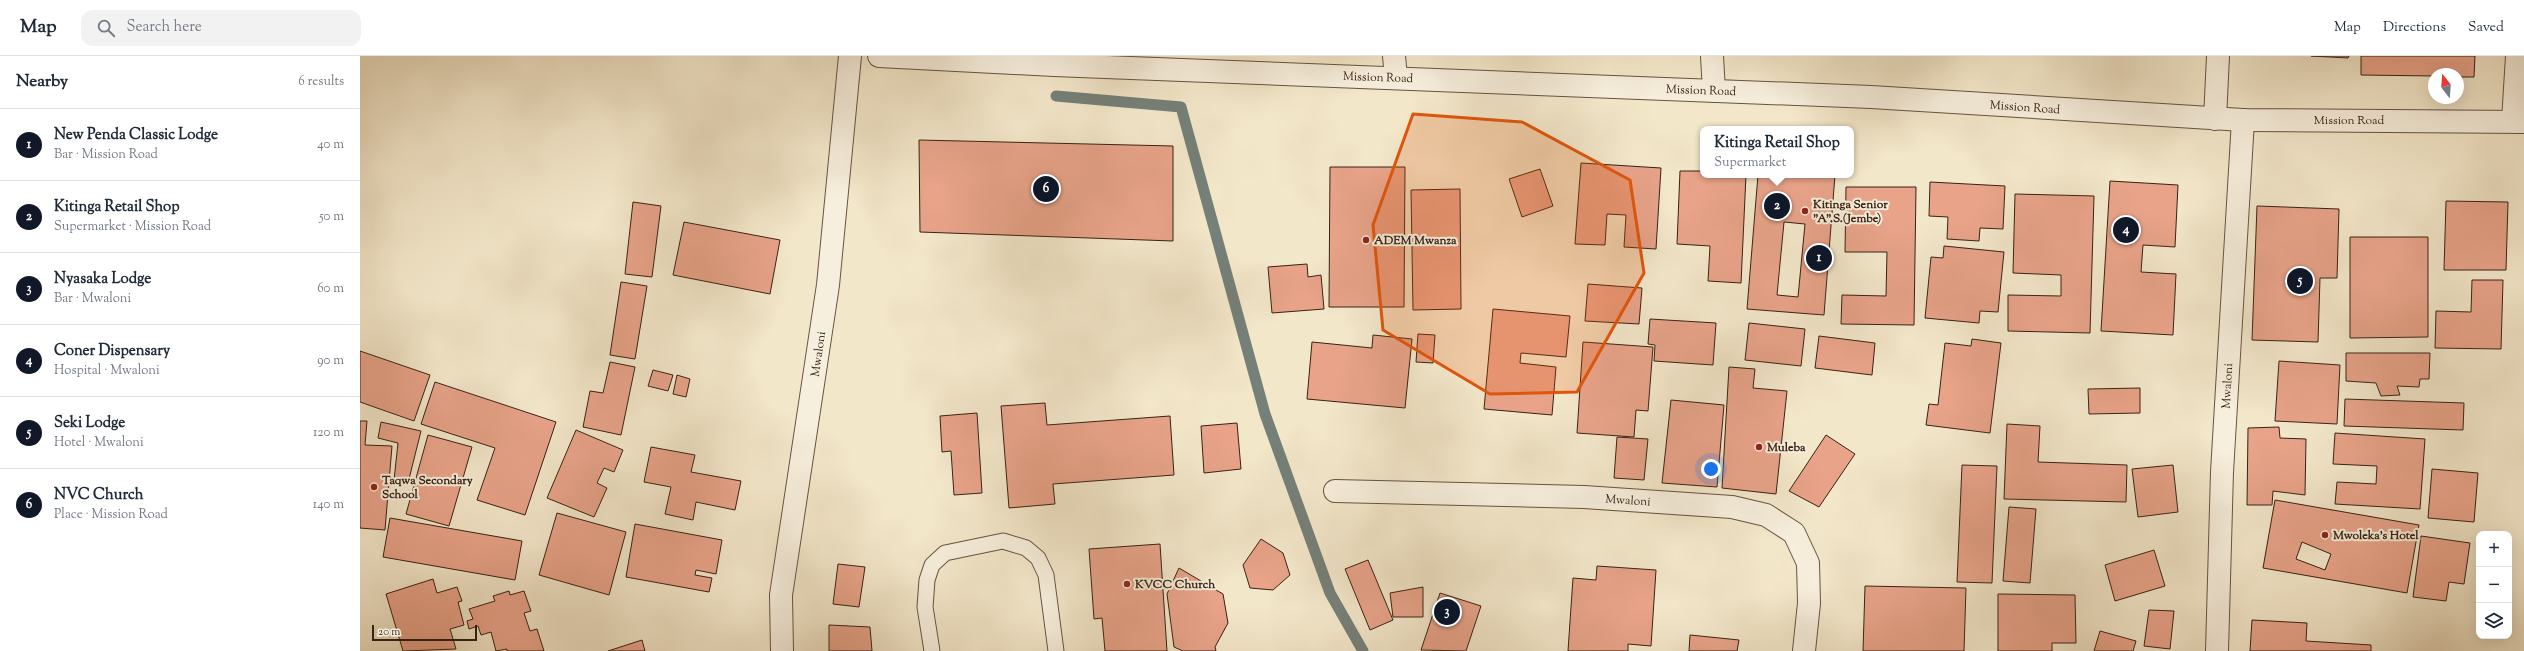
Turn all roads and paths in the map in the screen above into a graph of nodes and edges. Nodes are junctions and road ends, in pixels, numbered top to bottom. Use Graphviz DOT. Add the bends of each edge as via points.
graph roads {
  1 [pos="850,56"];
  2 [pos="879,56"];
  3 [pos="1394,56"];
  4 [pos="1712,56"];
  5 [pos="2218,56"];
  6 [pos="2517,56"];
  7 [pos="1053,61"];
  8 [pos="1396,78"];
  9 [pos="1714,91"];
  10 [pos="2215,119"];
  11 [pos="2243,120"];
  12 [pos="2519,121"];
  13 [pos="1335,491"];
  14 [pos="782,651"];
  15 [pos="932,651"];
  16 [pos="1056,651"];
  17 [pos="1804,651"];
  18 [pos="2217,651"];
  1 -- 14 [label="street, Mwaloni" via="828,286 781,595"];
  2 -- 7 [label="street, Mission Road"];
  3 -- 8 [label="street"];
  4 -- 9 [label="street"];
  5 -- 10 [label="street"];
  6 -- 12 [label="street"];
  7 -- 8 [label="street, Mission Road"];
  8 -- 9 [label="street, Mission Road"];
  9 -- 10 [label="street, Mission Road" via="1870,97"];
  10 -- 11 [label="street, Mission Road"];
  11 -- 12 [label="street, Mission Road"];
  11 -- 18 [label="street, Mwaloni" via="2222,472"];
  13 -- 17 [label="street, Mwaloni" via="1584,497 1732,507 1766,515 1794,533 1808,564 1809,603"];
  15 -- 16 [label="lane" via="925,607 926,580 932,565 945,553 1003,541 1026,548 1038,558 1046,575"];
}
